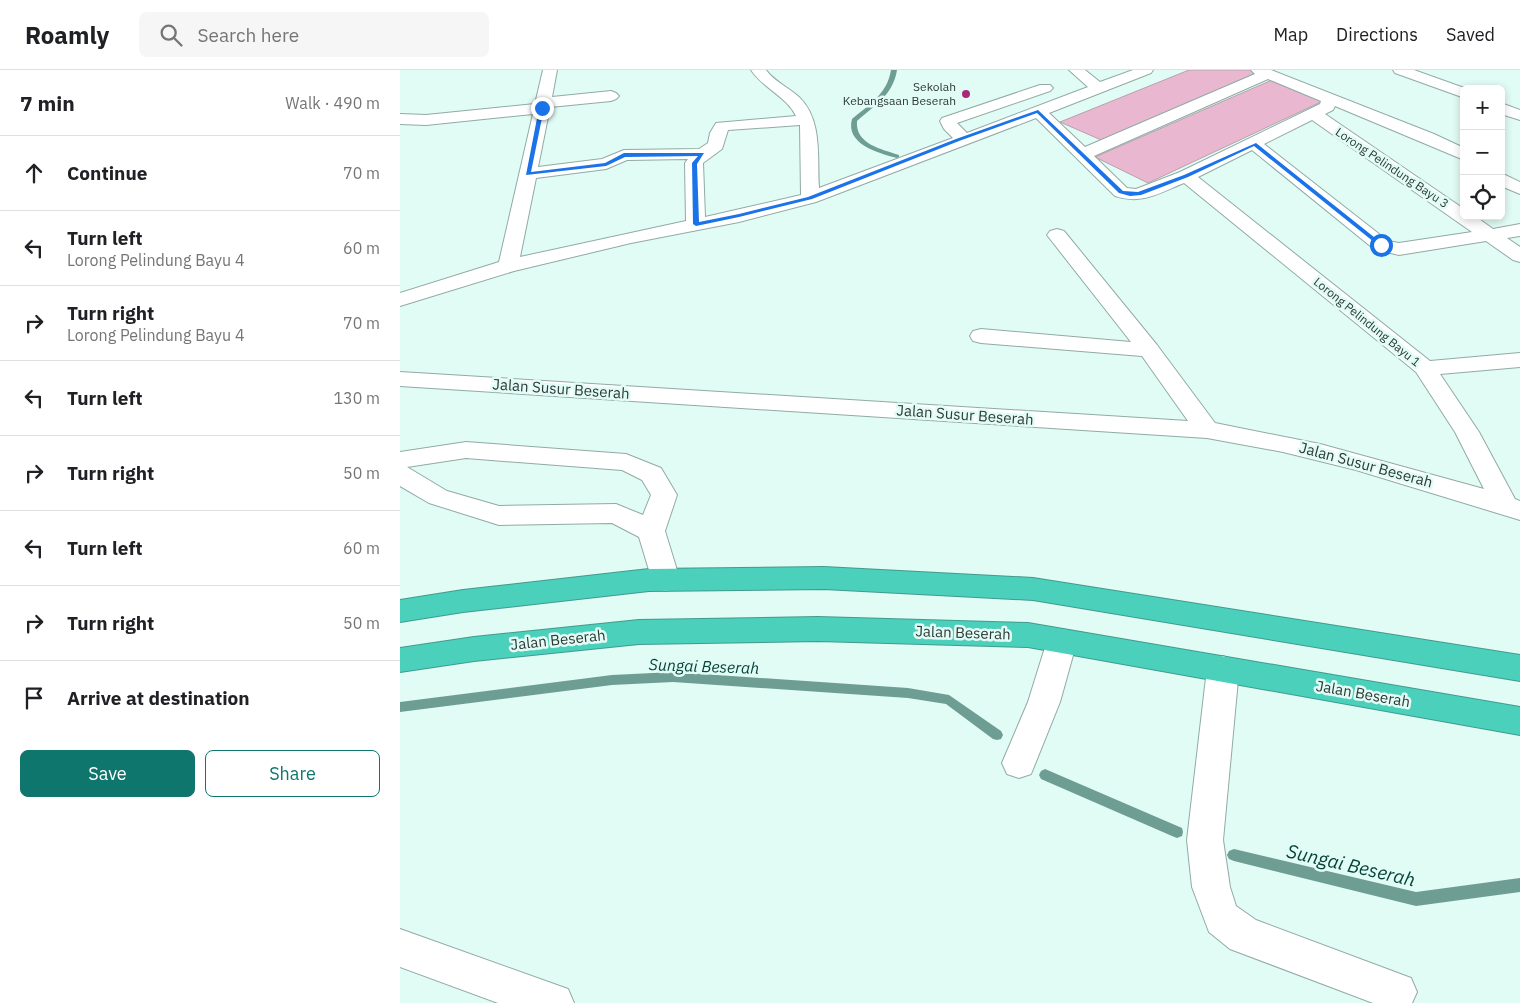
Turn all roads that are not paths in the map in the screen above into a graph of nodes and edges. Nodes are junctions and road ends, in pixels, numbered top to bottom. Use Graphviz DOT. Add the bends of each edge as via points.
graph roads {
  1 [pos="550,70"];
  2 [pos="758,70"];
  3 [pos="1400,70"];
  4 [pos="1135,72"];
  5 [pos="1263,72"];
  6 [pos="1079,73"];
  7 [pos="1098,88"];
  8 [pos="1460,92"];
  9 [pos="611,96"];
  10 [pos="1328,98"];
  11 [pos="542,106"];
  12 [pos="1505,109"];
  13 [pos="1038,111"];
  14 [pos="1314,114"];
  15 [pos="1520,115"];
  16 [pos="400,119"];
  17 [pos="806,120"];
  18 [pos="963,138"];
  19 [pos="1254,144"];
  20 [pos="1460,153"];
  21 [pos="702,154"];
  22 [pos="1081,155"];
  23 [pos="528,174"];
  24 [pos="1186,176"];
  25 [pos="1505,180"];
  26 [pos="1520,189"];
  27 [pos="810,198"];
  28 [pos="696,224"];
  29 [pos="1520,230"];
  30 [pos="1057,235"];
  31 [pos="1490,235"];
  32 [pos="1520,256"];
  33 [pos="508,266"];
  34 [pos="400,300"];
  35 [pos="981,336"];
  36 [pos="1149,350"];
  37 [pos="1520,360"];
  38 [pos="1425,368"];
  39 [pos="400,378"];
  40 [pos="1207,430"];
  41 [pos="400,460"];
  42 [pos="400,474"];
  43 [pos="1513,508"];
  44 [pos="652,531"];
  45 [pos="666,580"];
  46 [pos="400,593"];
  47 [pos="463,601"];
  48 [pos="400,611"];
  49 [pos="1062,641"];
  50 [pos="400,660"];
  51 [pos="1520,668"];
  52 [pos="1223,669"];
  53 [pos="1520,722"];
  54 [pos="1019,763"];
  55 [pos="400,948"];
  56 [pos="1397,992"];
  57 [pos="554,1003"];
  1 -- 11 [label="street"];
  2 -- 17 [label="street" via="801,107"];
  3 -- 8 [label="street"];
  4 -- 7 [label="street"];
  5 -- 10 [label="street"];
  5 -- 22 [label="street"];
  6 -- 7 [label="street"];
  6 -- 18 [label="street" via="1061,83 948,121"];
  7 -- 13 [label="street"];
  9 -- 11 [label="street"];
  10 -- 14 [label="street" via="1327,107"];
  10 -- 20 [label="street"];
  11 -- 16 [label="street" via="426,120"];
  11 -- 23 [label="street"];
  12 -- 15 [label="street"];
  13 -- 18 [label="street"];
  13 -- 22 [label="street"];
  14 -- 19 [label="street"];
  14 -- 31 [label="street, Lorong Pelindung Bayu 3"];
  17 -- 21 [label="street" via="722,126 716,145"];
  17 -- 27 [label="street"];
  18 -- 27 [label="street"];
  19 -- 24 [label="street"];
  19 -- 31 [label="street" via="1381,245 1399,249"];
  21 -- 23 [label="street" via="624,155 606,164"];
  21 -- 28 [label="street" via="694,163"];
  22 -- 24 [label="street" via="1121,192 1130,194 1139,194"];
  23 -- 33 [label="street"];
  24 -- 38 [label="street, Lorong Pelindung Bayu 1"];
  25 -- 26 [label="street"];
  27 -- 28 [label="street"];
  28 -- 33 [label="street"];
  29 -- 31 [label="street"];
  30 -- 36 [label="street"];
  31 -- 32 [label="street, Lorong Pelindung Bayu 3"];
  33 -- 34 [label="street"];
  35 -- 36 [label="street"];
  36 -- 40 [label="street"];
  37 -- 38 [label="street"];
  38 -- 43 [label="street, Lorong Pelindung Bayu 1"];
  39 -- 40 [label="street, Jalan Susur Beserah"];
  40 -- 43 [label="street, Jalan Susur Beserah" via="1250,436 1348,459"];
  41 -- 44 [label="street" via="466,450 626,462 652,474 664,495"];
  42 -- 44 [label="street" via="438,498 499,516 616,514"];
  44 -- 45 [label="street"];
  45 -- 47 [label="highway"];
  45 -- 51 [label="highway" via="824,578 1032,589"];
  46 -- 47 [label="highway"];
  47 -- 48 [label="highway"];
  49 -- 50 [label="highway, Jalan Beserah" via="1028,635 818,629 639,632"];
  49 -- 52 [label="highway, Jalan Beserah"];
  49 -- 54 [label="street" via="1044,702"];
  52 -- 53 [label="highway, Jalan Beserah"];
  52 -- 56 [label="street" via="1205,840 1211,887 1222,919 1244,935"];
  55 -- 57 [label="street"];
}
